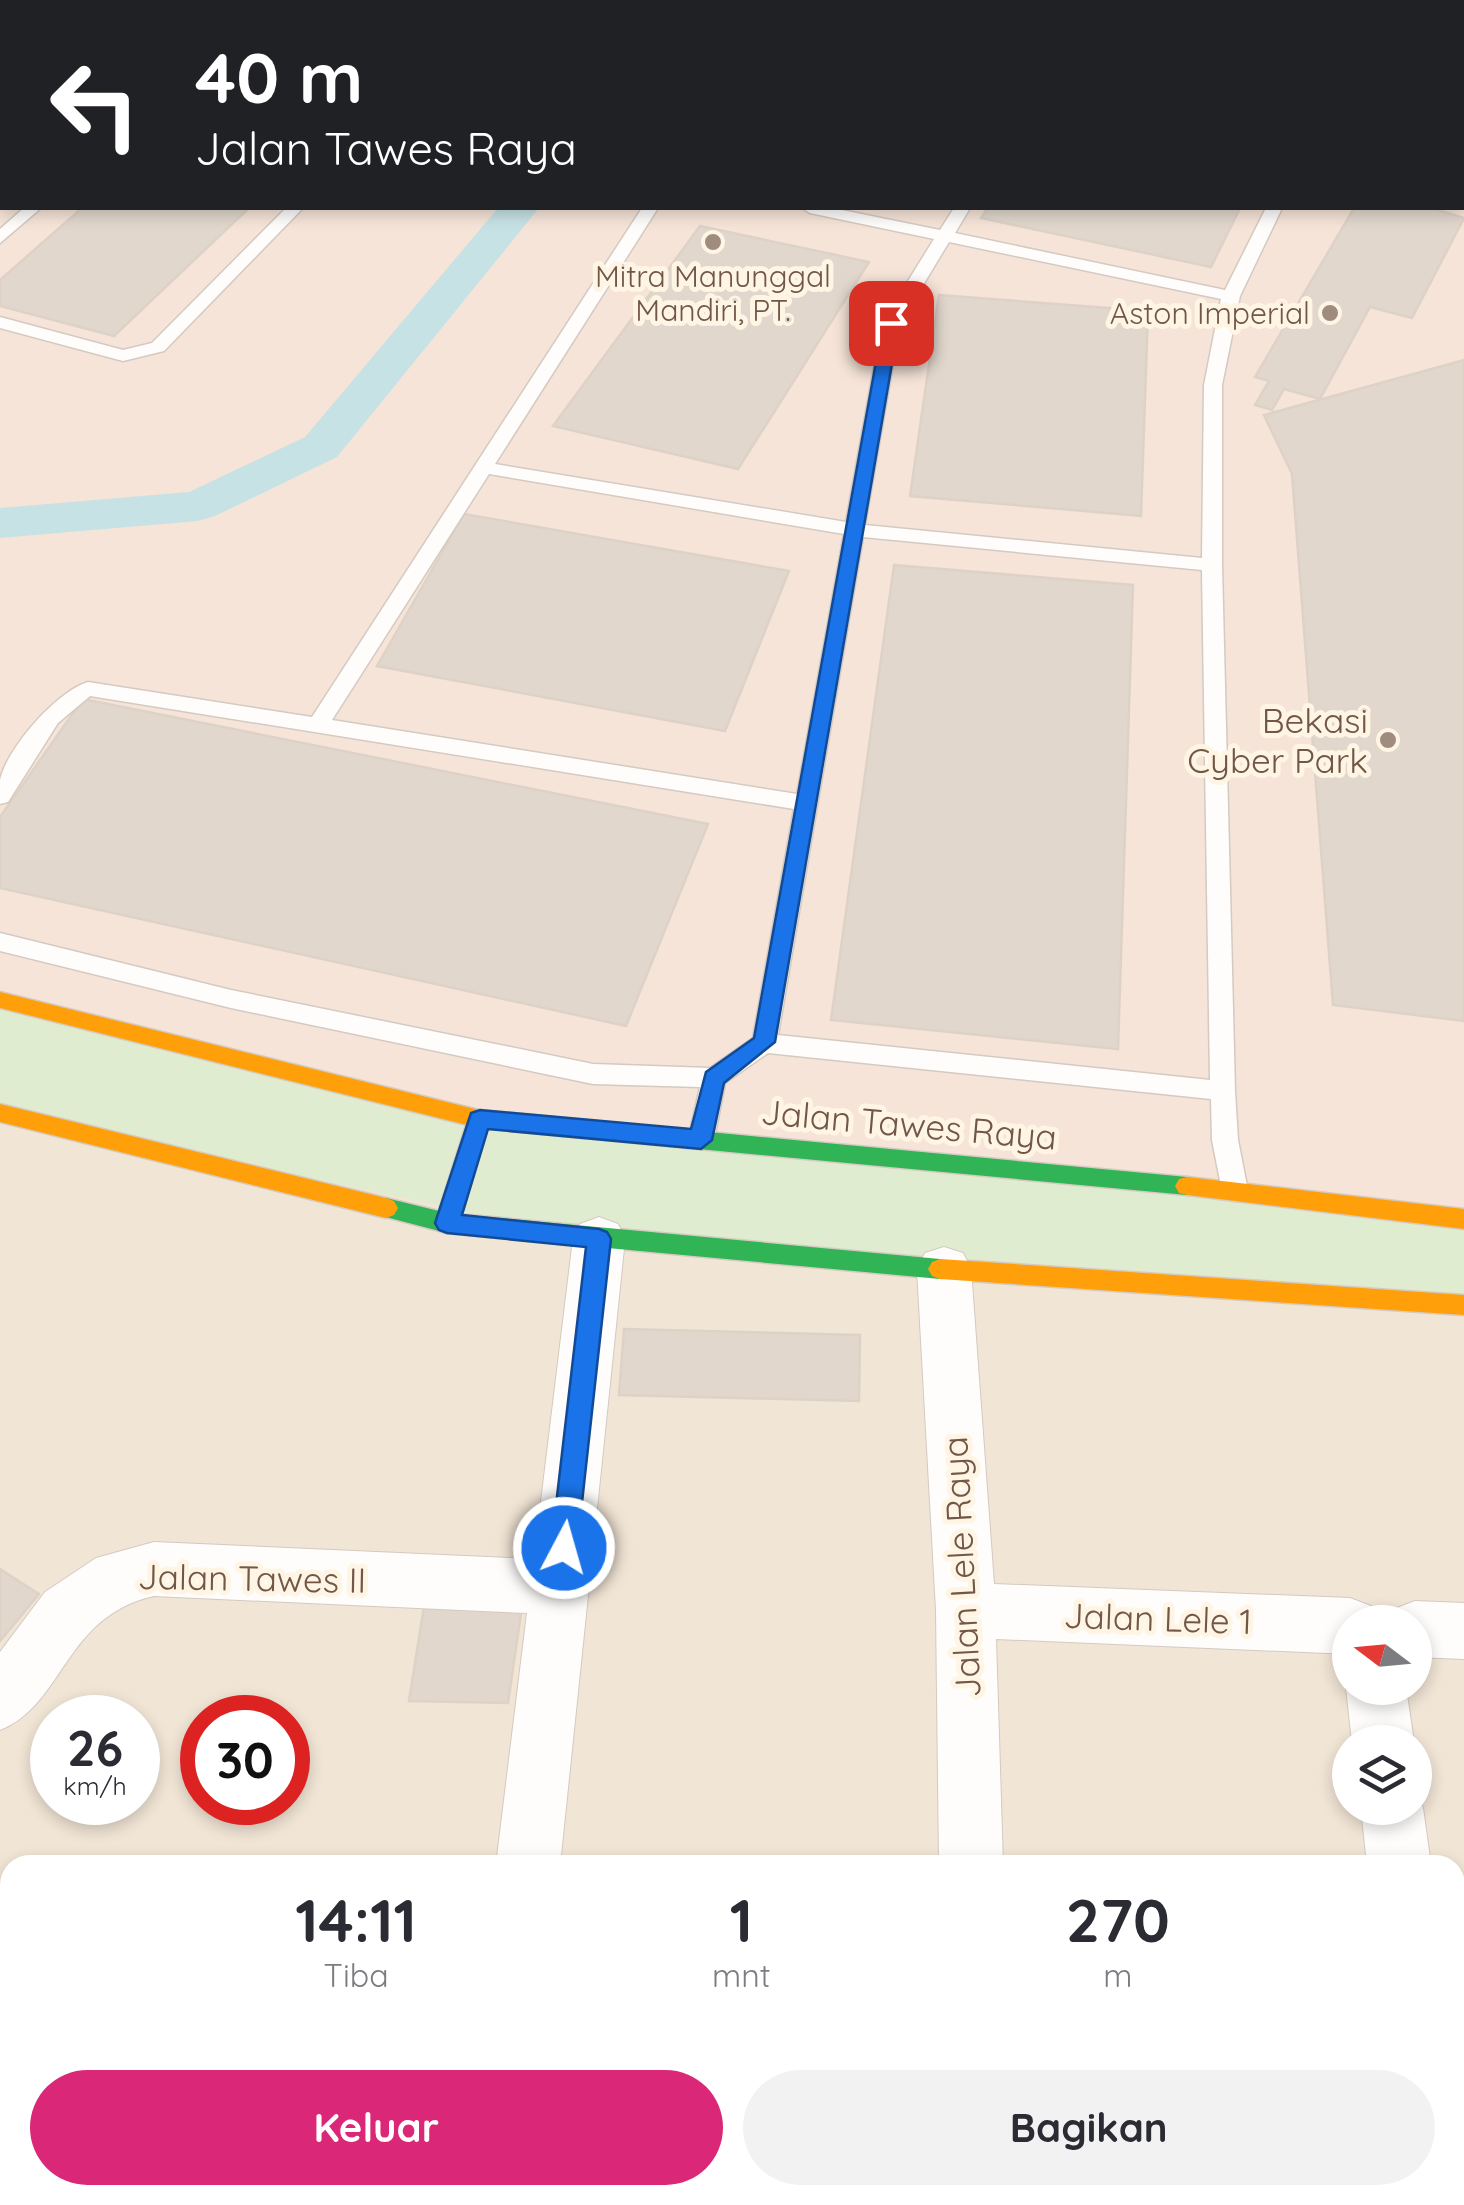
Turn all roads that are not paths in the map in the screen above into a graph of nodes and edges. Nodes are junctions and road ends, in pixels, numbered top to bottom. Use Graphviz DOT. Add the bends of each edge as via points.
graph roads {
  1 [pos="31,210"];
  2 [pos="293,210"];
  3 [pos="649,210"];
  4 [pos="820,210"];
  5 [pos="961,210"];
  6 [pos="1273,210"];
  7 [pos="944,236"];
  8 [pos="0,238"];
  9 [pos="1231,296"];
  10 [pos="0,322"];
  11 [pos="481,467"];
  12 [pos="854,530"];
  13 [pos="1212,565"];
  14 [pos="317,726"];
  15 [pos="0,796"];
  16 [pos="808,803"];
  17 [pos="0,942"];
  18 [pos="9,1003"];
  19 [pos="0,1032"];
  20 [pos="764,1042"];
  21 [pos="714,1078"];
  22 [pos="1222,1091"];
  23 [pos="0,1112"];
  24 [pos="480,1119"];
  25 [pos="701,1140"];
  26 [pos="1235,1191"];
  27 [pos="1464,1218"];
  28 [pos="447,1223"];
  29 [pos="599,1239"];
  30 [pos="944,1269"];
  31 [pos="1464,1304"];
  32 [pos="560,1587"];
  33 [pos="966,1610"];
  34 [pos="1332,1625"];
  35 [pos="1432,1630"];
  36 [pos="1464,1631"];
  37 [pos="0,1701"];
  38 [pos="1394,1825"];
  39 [pos="529,1855"];
  40 [pos="971,1855"];
  41 [pos="1398,1855"];
  1 -- 8 [label="lane"];
  2 -- 10 [label="lane" via="158,348 124,356"];
  3 -- 11 [label="lane"];
  4 -- 7 [label="lane"];
  5 -- 7 [label="lane"];
  6 -- 9 [label="lane"];
  7 -- 9 [label="lane"];
  7 -- 12 [label="lane" via="891,323"];
  9 -- 13 [label="lane" via="1213,385"];
  11 -- 12 [label="lane"];
  11 -- 14 [label="lane"];
  12 -- 13 [label="lane"];
  12 -- 16 [label="lane"];
  13 -- 22 [label="lane"];
  14 -- 15 [label="lane" via="81,690 60,705"];
  14 -- 16 [label="lane"];
  16 -- 20 [label="lane"];
  17 -- 21 [label="lane" via="231,999 593,1074"];
  18 -- 19 [label="main road"];
  18 -- 24 [label="main road, Jalan Tawes Raya"];
  20 -- 21 [label="lane"];
  20 -- 22 [label="lane"];
  21 -- 25 [label="lane"];
  22 -- 26 [label="lane"];
  23 -- 28 [label="main road"];
  24 -- 25 [label="main road, Jalan Tawes Raya"];
  24 -- 28 [label="main road"];
  25 -- 26 [label="main road, Jalan Tawes Raya"];
  26 -- 27 [label="main road, Jalan Tawes Raya"];
  28 -- 29 [label="main road"];
  29 -- 30 [label="main road"];
  29 -- 32 [label="street"];
  30 -- 31 [label="main road"];
  30 -- 33 [label="street, Jalan Lele Raya"];
  32 -- 37 [label="street, Jalan Tawes II" via="154,1569 116,1577 66,1612"];
  32 -- 39 [label="street"];
  33 -- 34 [label="street, Jalan Lele 1"];
  33 -- 40 [label="street, Jalan Lele Raya"];
  35 -- 36 [label="street"];
  38 -- 41 [label="street"];
}
